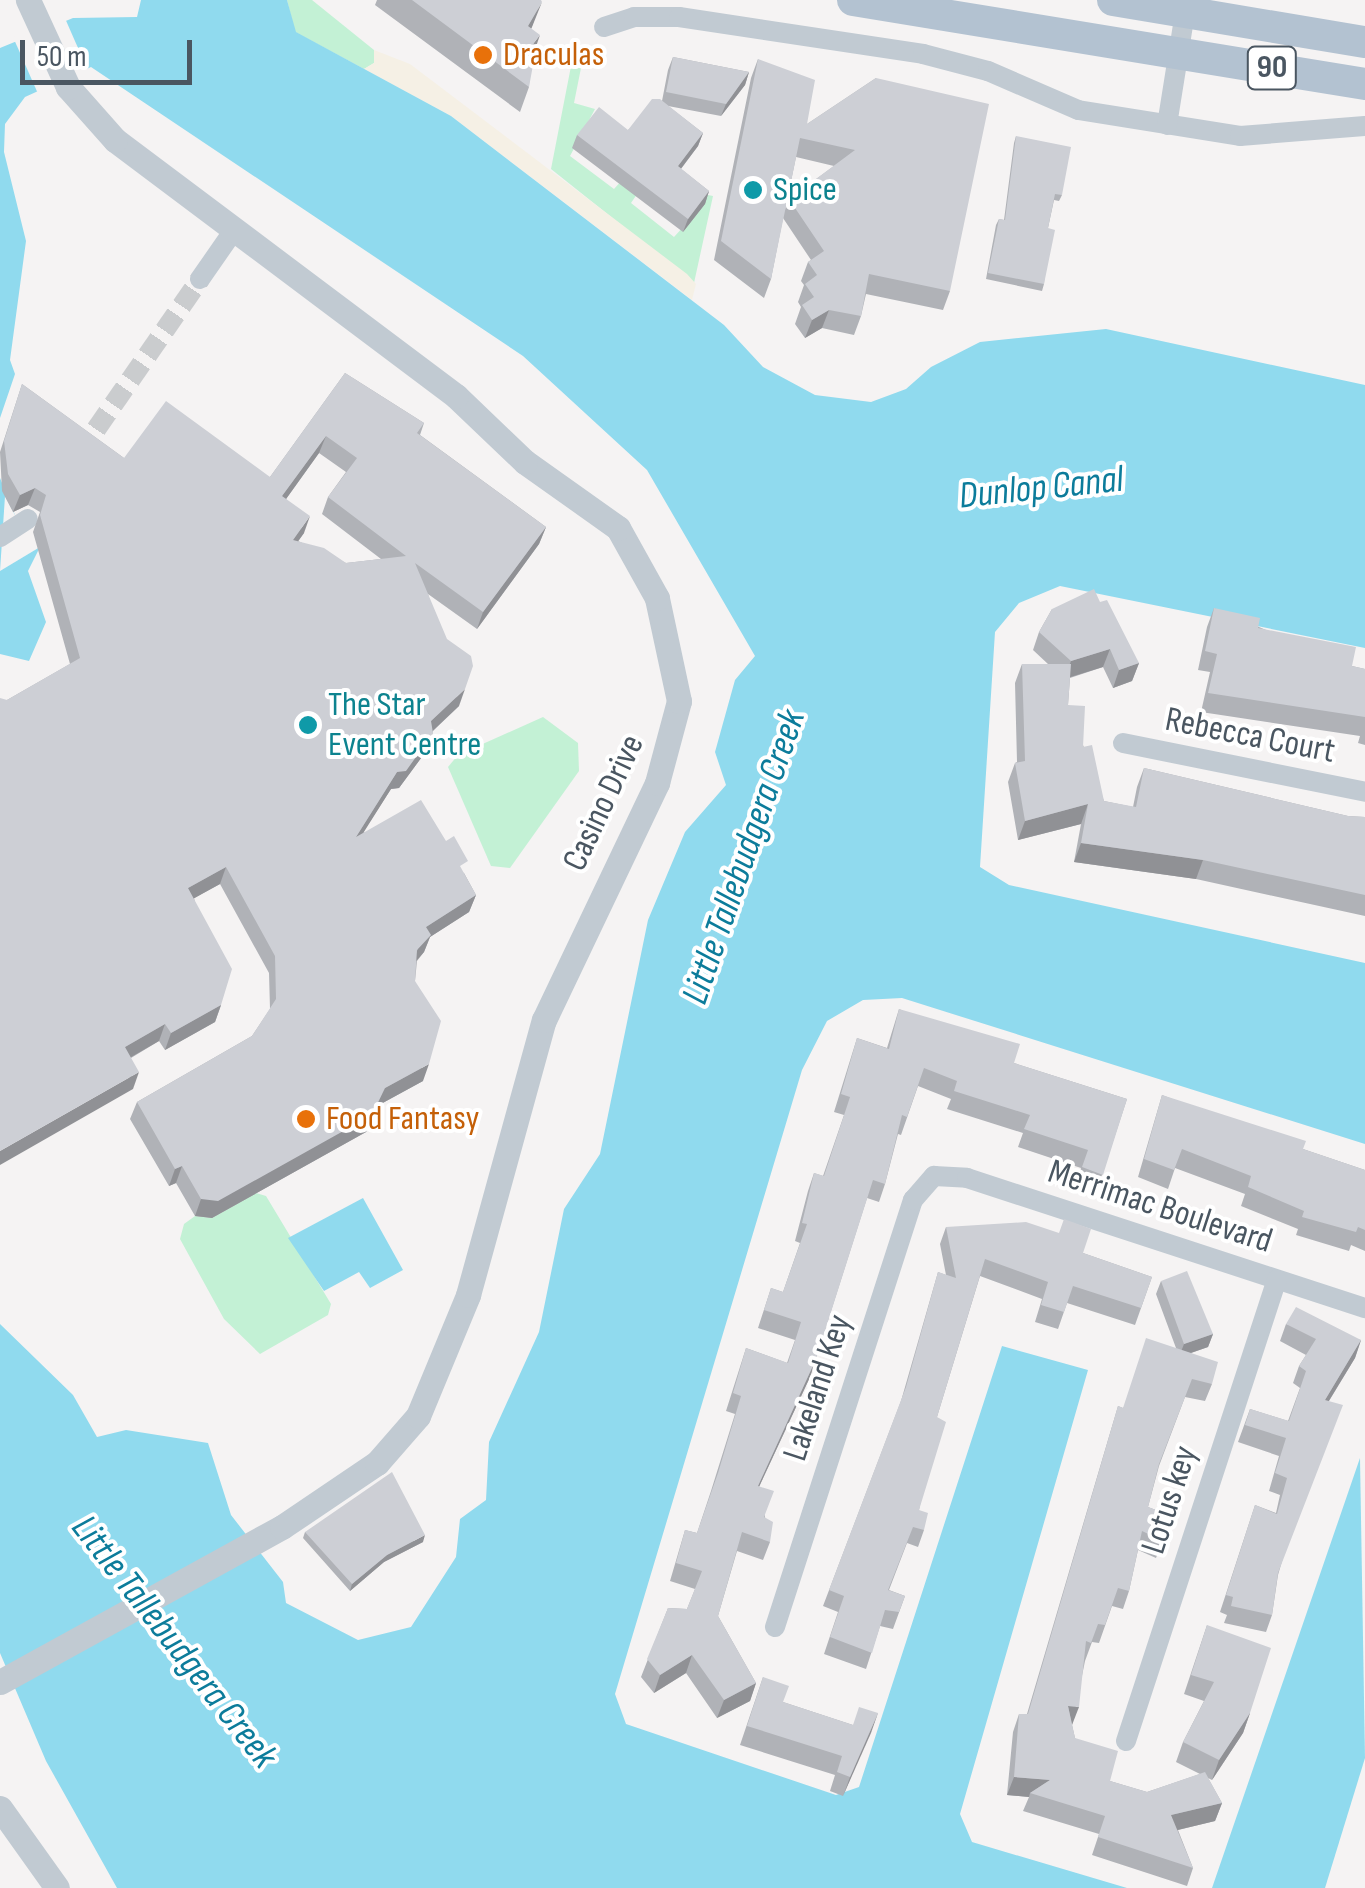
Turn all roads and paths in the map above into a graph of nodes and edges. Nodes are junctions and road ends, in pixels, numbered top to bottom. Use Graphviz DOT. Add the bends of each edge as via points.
graph roads {
  1 [pos="853,0"];
  2 [pos="1113,0"];
  3 [pos="28,6"];
  4 [pos="1185,12"];
  5 [pos="604,27"];
  6 [pos="1365,42"];
  7 [pos="1179,53"];
  8 [pos="1365,84"];
  9 [pos="1167,125"];
  10 [pos="1365,126"];
  11 [pos="234,230"];
  12 [pos="200,279"];
  13 [pos="28,519"];
  14 [pos="0,537"];
  15 [pos="1123,743"];
  16 [pos="1365,792"];
  17 [pos="934,1176"];
  18 [pos="1277,1280"];
  19 [pos="1365,1308"];
  20 [pos="776,1627"];
  21 [pos="4,1674"];
  22 [pos="1126,1741"];
  23 [pos="3,1817"];
  24 [pos="57,1888"];
  1 -- 7 [label="main road, 90"];
  2 -- 4 [label="main road, 90"];
  3 -- 11 [label="street, Casino Drive" via="68,87 115,140"];
  4 -- 6 [label="main road, 90"];
  4 -- 7 [label="street"];
  5 -- 9 [label="street" via="656,15 923,54 988,71 1078,110"];
  7 -- 8 [label="main road, 90"];
  7 -- 9 [label="street"];
  9 -- 10 [label="street" via="1240,136"];
  11 -- 12 [label="street"];
  11 -- 21 [label="street, Casino Drive" via="456,396 524,462 618,528 657,598 679,702 657,783 544,1020 468,1296 434,1388 377,1463 282,1527"];
  13 -- 14 [label="street"];
  15 -- 16 [label="street, Rebecca Court"];
  17 -- 18 [label="street, Merrimac Boulevard" via="967,1178"];
  17 -- 20 [label="street, Lakeland Key" via="913,1200"];
  18 -- 19 [label="street, Merrimac Boulevard"];
  18 -- 22 [label="street, Lotus key"];
  23 -- 24 [label="street"];
}
